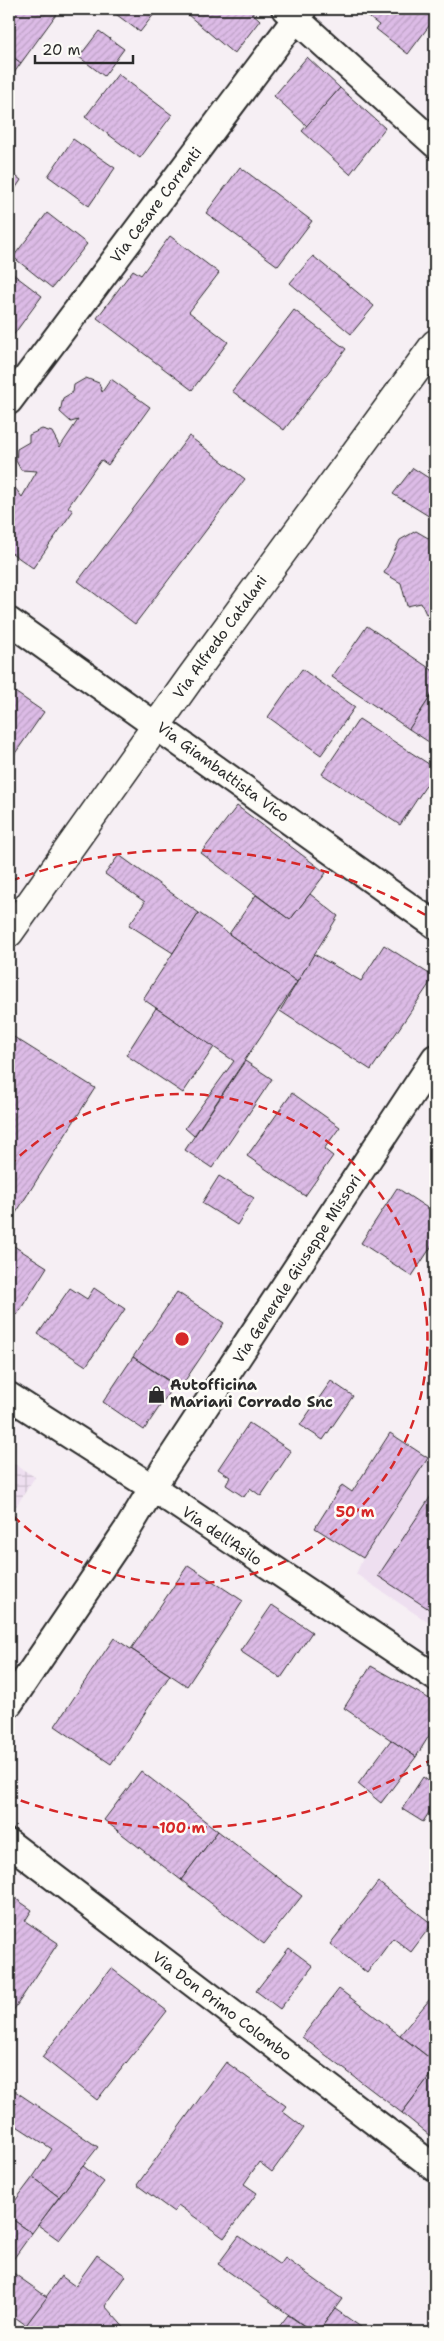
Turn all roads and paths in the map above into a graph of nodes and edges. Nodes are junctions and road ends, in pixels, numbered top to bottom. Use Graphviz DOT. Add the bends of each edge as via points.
graph roads {
  1 [pos="294,12"];
  2 [pos="435,144"];
  3 [pos="435,344"];
  4 [pos="9,401"];
  5 [pos="9,621"];
  6 [pos="157,725"];
  7 [pos="435,925"];
  8 [pos="9,933"];
  9 [pos="435,1058"];
  10 [pos="9,1396"];
  11 [pos="152,1488"];
  12 [pos="435,1677"];
  13 [pos="9,1704"];
  14 [pos="9,1843"];
  15 [pos="435,2168"];
  1 -- 2 [label="street"];
  1 -- 4 [label="street, Via Cesare Correnti"];
  3 -- 6 [label="street, Via Alfredo Catalani"];
  5 -- 6 [label="street, Via Giambattista Vico"];
  6 -- 7 [label="street, Via Giambattista Vico"];
  6 -- 8 [label="street, Via Alfredo Catalani"];
  9 -- 11 [label="street, Via Generale Giuseppe Missori"];
  10 -- 11 [label="street, Via dell'Asilo"];
  11 -- 12 [label="street, Via dell'Asilo"];
  11 -- 13 [label="street, Via Generale Giuseppe Missori"];
  14 -- 15 [label="street, Via Don Primo Colombo"];
}
